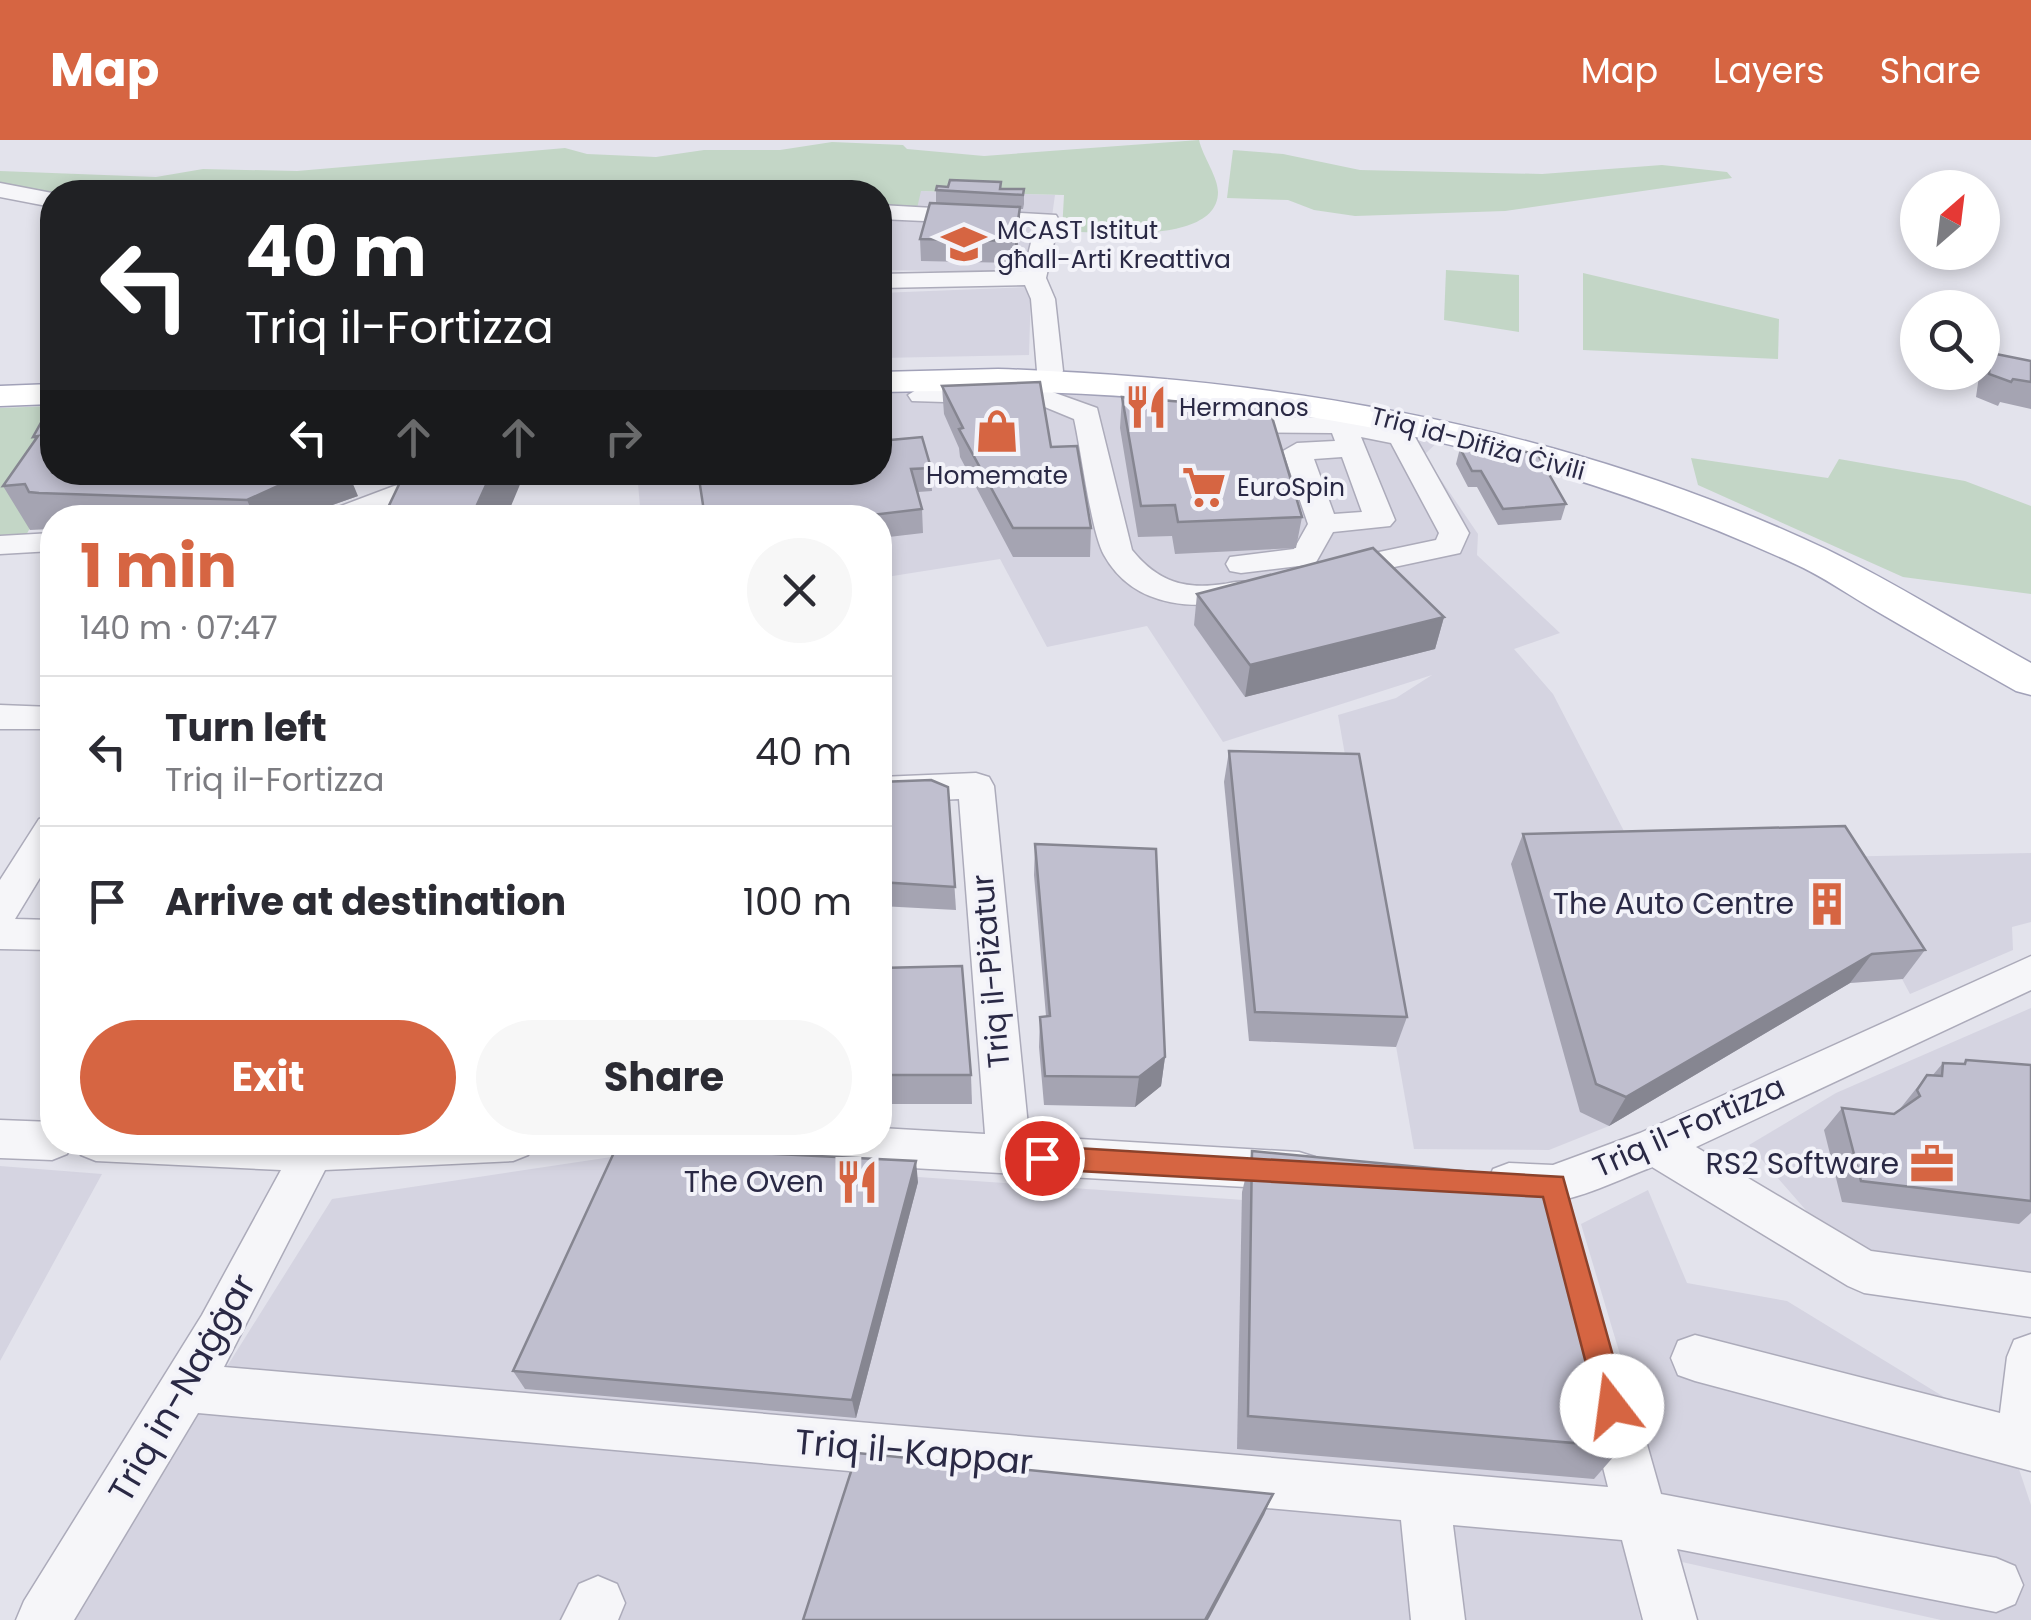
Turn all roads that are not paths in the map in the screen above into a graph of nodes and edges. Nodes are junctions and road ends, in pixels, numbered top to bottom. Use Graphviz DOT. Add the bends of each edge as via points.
graph roads {
  1 [pos="0,190"];
  2 [pos="40,198"];
  3 [pos="892,213"];
  4 [pos="892,281"];
  5 [pos="1034,293"];
  6 [pos="892,373"];
  7 [pos="892,383"];
  8 [pos="1048,383"];
  9 [pos="958,386"];
  10 [pos="40,394"];
  11 [pos="920,395"];
  12 [pos="0,396"];
  13 [pos="1088,414"];
  14 [pos="1123,416"];
  15 [pos="1196,422"];
  16 [pos="1404,430"];
  17 [pos="1346,437"];
  18 [pos="439,485"];
  19 [pos="370,505"];
  20 [pos="1324,524"];
  21 [pos="40,543"];
  22 [pos="0,545"];
  23 [pos="1242,564"];
  24 [pos="2031,668"];
  25 [pos="2031,681"];
  26 [pos="0,717"];
  27 [pos="40,718"];
  28 [pos="892,790"];
  29 [pos="40,839"];
  30 [pos="17,859"];
  31 [pos="0,911"];
  32 [pos="0,934"];
  33 [pos="40,935"];
  34 [pos="2031,972"];
  35 [pos="0,1139"];
  36 [pos="40,1140"];
  37 [pos="1655,1146"];
  38 [pos="892,1149"];
  39 [pos="335,1155"];
  40 [pos="1009,1156"];
  41 [pos="1344,1174"];
  42 [pos="1477,1181"];
  43 [pos="2031,1295"];
  44 [pos="1592,1332"];
  45 [pos="2031,1357"];
  46 [pos="1695,1358"];
  47 [pos="187,1388"];
  48 [pos="2031,1434"];
  49 [pos="2031,1446"];
  50 [pos="1424,1497"];
  51 [pos="1641,1516"];
  52 [pos="1996,1584"];
  53 [pos="43,1620"];
  54 [pos="1438,1620"];
  55 [pos="1670,1620"];
  1 -- 2 [label="street"];
  3 -- 5 [label="street" via="1048,220"];
  4 -- 5 [label="street"];
  5 -- 8 [label="street"];
  6 -- 8 [label="main road, Triq id-Difiża Ċivili"];
  7 -- 9 [label="main road, Triq id-Difiża Ċivili"];
  8 -- 9 [label="main road, Triq id-Difiża Ċivili"];
  8 -- 13 [label="street"];
  8 -- 16 [label="main road, Triq id-Difiża Ċivili" via="1271,400"];
  8 -- 24 [label="main road, Triq id-Difiża Ċivili" via="1223,386 1349,403 1534,448 1812,548"];
  9 -- 11 [label="street"];
  10 -- 12 [label="main road"];
  13 -- 14 [label="street"];
  13 -- 16 [label="street" via="1117,552 1147,584 1202,599 1449,547 1454,533"];
  15 -- 17 [label="street"];
  16 -- 17 [label="street"];
  16 -- 25 [label="main road, Triq id-Difiża Ċivili" via="1480,439 1626,484 1810,556"];
  17 -- 20 [label="street" via="1297,451"];
  17 -- 20 [label="street" via="1380,520"];
  18 -- 19 [label="street"];
  20 -- 23 [label="street" via="1304,557"];
  21 -- 22 [label="street"];
  26 -- 27 [label="street"];
  28 -- 40 [label="street, Triq il-Piżatur" via="976,786 972,976"];
  29 -- 30 [label="street"];
  30 -- 31 [label="street"];
  32 -- 33 [label="street"];
  34 -- 37 [label="street, Triq il-Fortizza"];
  35 -- 36 [label="street"];
  37 -- 42 [label="street, Triq il-Fortizza" via="1558,1204"];
  37 -- 43 [label="street" via="1864,1271"];
  38 -- 40 [label="street"];
  39 -- 47 [label="street, Triq in-Naġġar"];
  40 -- 41 [label="street"];
  44 -- 51 [label="street"];
  45 -- 48 [label="street" via="2024,1412"];
  46 -- 49 [label="street"];
  47 -- 50 [label="street, Triq il-Kappar"];
  47 -- 53 [label="street, Triq in-Naġġar"];
  50 -- 51 [label="street, Triq il-Kappar"];
  50 -- 54 [label="street"];
  51 -- 52 [label="street, Triq il-Kappar"];
  51 -- 55 [label="street"];
}
